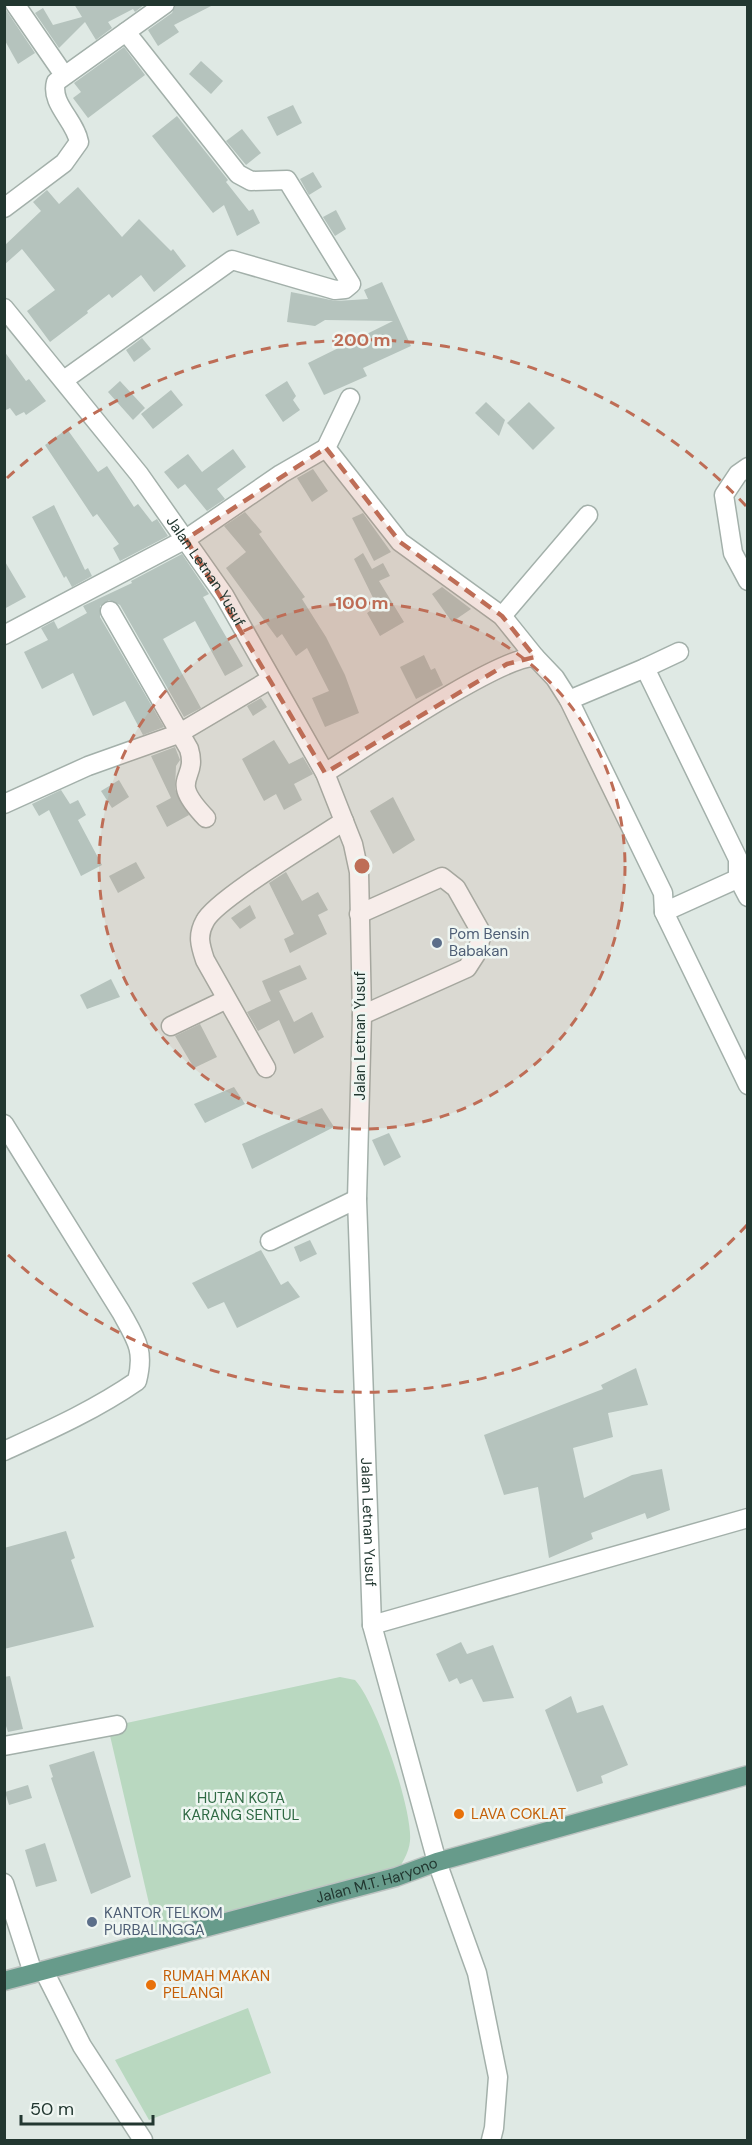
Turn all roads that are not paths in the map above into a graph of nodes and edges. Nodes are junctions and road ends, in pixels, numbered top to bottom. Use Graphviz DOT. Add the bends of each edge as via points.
graph roads {
  1 [pos="15,4"];
  2 [pos="165,4"];
  3 [pos="126,32"];
  4 [pos="64,75"];
  5 [pos="4,208"];
  6 [pos="4,308"];
  7 [pos="64,380"];
  8 [pos="350,398"];
  9 [pos="326,448"];
  10 [pos="747,467"];
  11 [pos="588,515"];
  12 [pos="186,539"];
  13 [pos="747,580"];
  14 [pos="110,611"];
  15 [pos="502,616"];
  16 [pos="4,635"];
  17 [pos="679,652"];
  18 [pos="535,657"];
  19 [pos="645,668"];
  20 [pos="272,679"];
  21 [pos="569,700"];
  22 [pos="178,734"];
  23 [pos="325,772"];
  24 [pos="4,804"];
  25 [pos="206,818"];
  26 [pos="344,822"];
  27 [pos="743,876"];
  28 [pos="747,897"];
  29 [pos="664,912"];
  30 [pos="359,914"];
  31 [pos="225,1000"];
  32 [pos="362,1015"];
  33 [pos="171,1026"];
  34 [pos="266,1068"];
  35 [pos="747,1086"];
  36 [pos="4,1124"];
  37 [pos="357,1199"];
  38 [pos="270,1240"];
  39 [pos="4,1451"];
  40 [pos="747,1518"];
  41 [pos="372,1625"];
  42 [pos="117,1725"];
  43 [pos="4,1746"];
  44 [pos="747,1775"];
  45 [pos="437,1862"];
  46 [pos="4,1883"];
  47 [pos="38,1972"];
  48 [pos="4,1981"];
  49 [pos="143,2140"];
  50 [pos="491,2140"];
  1 -- 4 [label="street"];
  2 -- 3 [label="street"];
  3 -- 4 [label="street"];
  3 -- 7 [label="street" via="238,174 251,181 287,180 351,284 335,290 229,261"];
  4 -- 5 [label="street" via="53,91 76,129 75,148 64,163"];
  6 -- 7 [label="street, Jalan Letnan Yusuf"];
  7 -- 12 [label="street, Jalan Letnan Yusuf"];
  8 -- 9 [label="street"];
  9 -- 12 [label="street"];
  9 -- 15 [label="street" via="400,542"];
  10 -- 13 [label="street" via="724,495 732,553"];
  11 -- 15 [label="street"];
  12 -- 16 [label="street"];
  12 -- 20 [label="street, Jalan Letnan Yusuf" via="224,595"];
  14 -- 22 [label="street"];
  15 -- 18 [label="street"];
  17 -- 19 [label="street"];
  18 -- 21 [label="street"];
  18 -- 23 [label="street" via="507,664"];
  19 -- 21 [label="street"];
  19 -- 27 [label="street"];
  20 -- 22 [label="street"];
  20 -- 23 [label="street, Jalan Letnan Yusuf"];
  21 -- 29 [label="street" via="663,893"];
  22 -- 24 [label="street" via="88,766"];
  22 -- 25 [label="street" via="192,759 185,791"];
  23 -- 26 [label="street, Jalan Letnan Yusuf"];
  26 -- 30 [label="street, Jalan Letnan Yusuf" via="359,872"];
  26 -- 31 [label="street" via="212,909 199,942"];
  27 -- 28 [label="street"];
  27 -- 29 [label="street"];
  29 -- 35 [label="street"];
  30 -- 32 [label="street, Jalan Letnan Yusuf"];
  30 -- 32 [label="street" via="442,877 456,888 482,934 468,968"];
  31 -- 33 [label="street"];
  31 -- 34 [label="street"];
  32 -- 37 [label="street, Jalan Letnan Yusuf"];
  36 -- 39 [label="street" via="126,1321 142,1360 137,1381 115,1396"];
  37 -- 38 [label="street"];
  37 -- 41 [label="street, Jalan Letnan Yusuf"];
  40 -- 41 [label="street"];
  41 -- 45 [label="street, Jalan Letnan Yusuf"];
  42 -- 43 [label="street"];
  44 -- 45 [label="main road, Jalan M.T. Haryono"];
  45 -- 47 [label="main road, Jalan M.T. Haryono" via="396,1877"];
  45 -- 50 [label="street, Jalan Letnan Yusuf" via="477,1973 498,2077"];
  46 -- 47 [label="street"];
  47 -- 48 [label="main road, Jalan M.T. Haryono"];
  47 -- 49 [label="street"];
}
